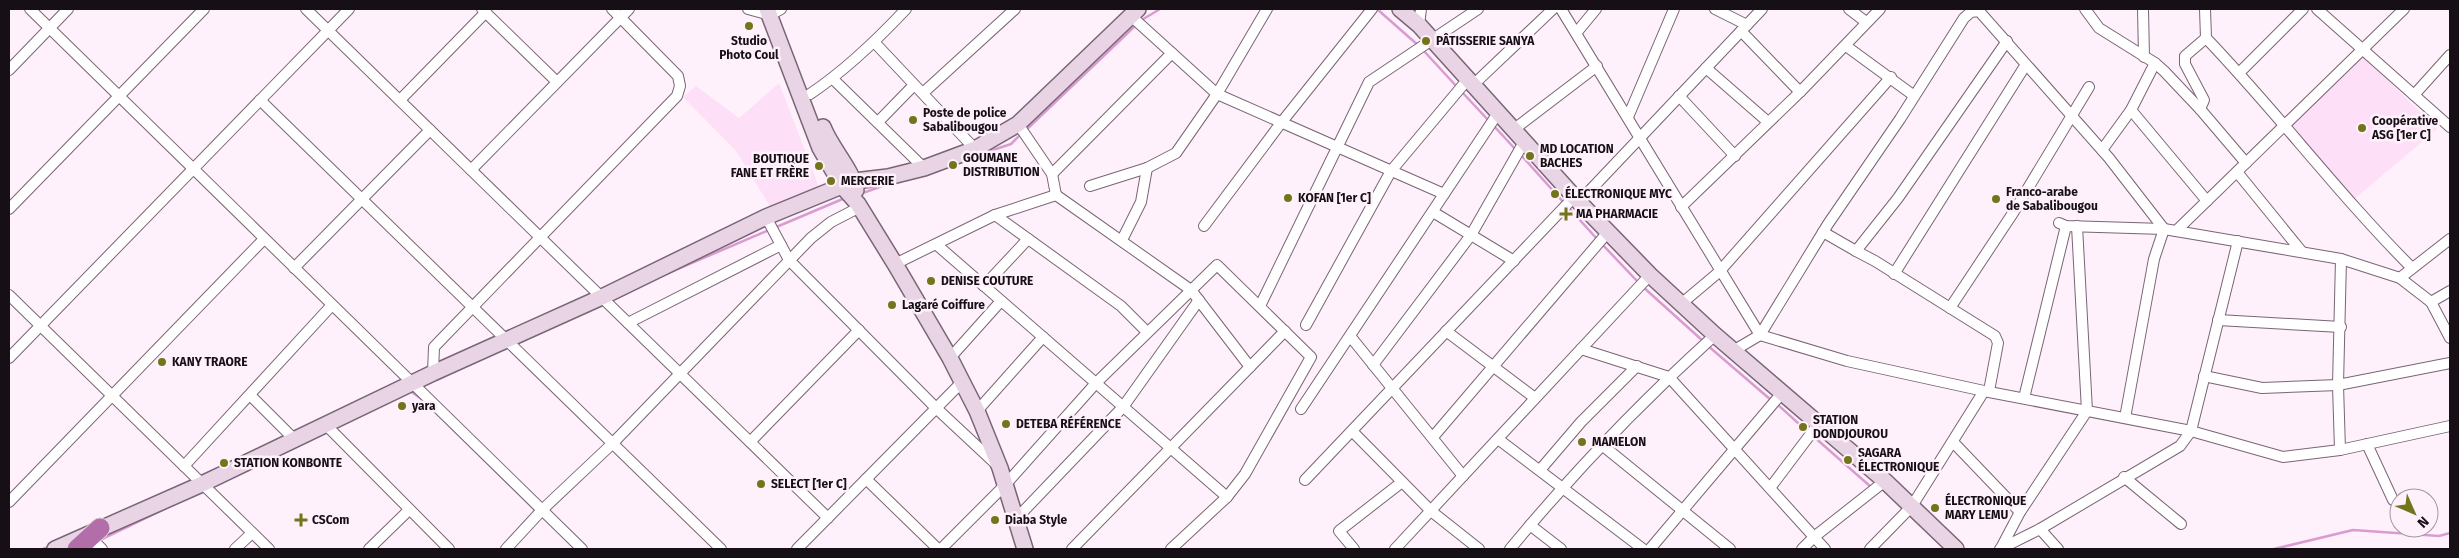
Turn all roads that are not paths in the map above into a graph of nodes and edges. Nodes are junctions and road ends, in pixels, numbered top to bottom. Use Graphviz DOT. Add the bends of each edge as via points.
graph roads {
  1 [pos="30,9"];
  2 [pos="68,9"];
  3 [pos="204,9"];
  4 [pos="306,9"];
  5 [pos="349,9"];
  6 [pos="612,9"];
  7 [pos="629,9"];
  8 [pos="748,9"];
  9 [pos="906,9"];
  10 [pos="1015,9"];
  11 [pos="1267,9"];
  12 [pos="1372,9"];
  13 [pos="1400,9"];
  14 [pos="1421,9"];
  15 [pos="1478,9"];
  16 [pos="1553,9"];
  17 [pos="1561,9"];
  18 [pos="1596,9"];
  19 [pos="1674,9"];
  20 [pos="1715,9"];
  21 [pos="1762,9"];
  22 [pos="1849,9"];
  23 [pos="1880,9"];
  24 [pos="2085,9"];
  25 [pos="2143,9"];
  26 [pos="2204,9"];
  27 [pos="2303,9"];
  28 [pos="2317,9"];
  29 [pos="2404,9"];
  30 [pos="484,10"];
  31 [pos="775,10"];
  32 [pos="1135,12"];
  33 [pos="621,18"];
  34 [pos="1866,22"];
  35 [pos="1419,25"];
  36 [pos="50,28"];
  37 [pos="1744,28"];
  38 [pos="328,30"];
  39 [pos="1577,32"];
  40 [pos="2206,38"];
  41 [pos="1432,40"];
  42 [pos="2007,41"];
  43 [pos="875,42"];
  44 [pos="1846,46"];
  45 [pos="2362,49"];
  46 [pos="1172,53"];
  47 [pos="2450,55"];
  48 [pos="2144,57"];
  49 [pos="2155,63"];
  50 [pos="1597,66"];
  51 [pos="2025,66"];
  52 [pos="1706,68"];
  53 [pos="9,70"];
  54 [pos="2239,73"];
  55 [pos="1890,77"];
  56 [pos="832,79"];
  57 [pos="557,82"];
  58 [pos="1471,82"];
  59 [pos="914,85"];
  60 [pos="2090,87"];
  61 [pos="1800,92"];
  62 [pos="924,93"];
  63 [pos="810,94"];
  64 [pos="1217,94"];
  65 [pos="2414,95"];
  66 [pos="118,96"];
  67 [pos="1680,96"];
  68 [pos="1913,96"];
  69 [pos="260,100"];
  70 [pos="400,100"];
  71 [pos="2200,108"];
  72 [pos="2131,110"];
  73 [pos="1498,113"];
  74 [pos="2070,116"];
  75 [pos="1628,117"];
  76 [pos="878,122"];
  77 [pos="1768,122"];
  78 [pos="1281,123"];
  79 [pos="1018,124"];
  80 [pos="2284,126"];
  81 [pos="2450,128"];
  82 [pos="430,130"];
  83 [pos="1513,130"];
  84 [pos="1641,137"];
  85 [pos="1524,142"];
  86 [pos="1338,147"];
  87 [pos="975,149"];
  88 [pos="2102,150"];
  89 [pos="1735,156"];
  90 [pos="2246,163"];
  91 [pos="924,168"];
  92 [pos="1147,168"];
  93 [pos="192,169"];
  94 [pos="471,170"];
  95 [pos="1391,171"];
  96 [pos="2237,172"];
  97 [pos="1052,174"];
  98 [pos="848,184"];
  99 [pos="1090,186"];
  100 [pos="1444,194"];
  101 [pos="1056,195"];
  102 [pos="362,200"];
  103 [pos="1577,200"];
  104 [pos="2207,201"];
  105 [pos="859,205"];
  106 [pos="1681,207"];
  107 [pos="9,209"];
  108 [pos="1433,212"];
  109 [pos="995,215"];
  110 [pos="766,217"];
  111 [pos="1204,226"];
  112 [pos="2077,226"];
  113 [pos="2164,229"];
  114 [pos="2176,231"];
  115 [pos="1608,232"];
  116 [pos="1823,232"];
  117 [pos="1471,235"];
  118 [pos="541,238"];
  119 [pos="1028,238"];
  120 [pos="264,239"];
  121 [pos="2450,239"];
  122 [pos="1122,240"];
  123 [pos="2238,241"];
  124 [pos="781,245"];
  125 [pos="937,245"];
  126 [pos="1856,251"];
  127 [pos="2302,252"];
  128 [pos="2341,259"];
  129 [pos="789,260"];
  130 [pos="1514,261"];
  131 [pos="895,264"];
  132 [pos="294,268"];
  133 [pos="2412,268"];
  134 [pos="1720,272"];
  135 [pos="1894,274"];
  136 [pos="1650,275"];
  137 [pos="2400,278"];
  138 [pos="984,286"];
  139 [pos="1190,290"];
  140 [pos="2450,291"];
  141 [pos="9,295"];
  142 [pos="602,297"];
  143 [pos="1198,300"];
  144 [pos="1001,301"];
  145 [pos="2431,302"];
  146 [pos="1681,304"];
  147 [pos="332,305"];
  148 [pos="1260,306"];
  149 [pos="473,307"];
  150 [pos="1950,308"];
  151 [pos="2218,320"];
  152 [pos="628,323"];
  153 [pos="1306,325"];
  154 [pos="40,326"];
  155 [pos="2341,327"];
  156 [pos="859,330"];
  157 [pos="1286,331"];
  158 [pos="1446,331"];
  159 [pos="1148,332"];
  160 [pos="1715,335"];
  161 [pos="1760,335"];
  162 [pos="1350,336"];
  163 [pos="1043,337"];
  164 [pos="2450,338"];
  165 [pos="506,340"];
  166 [pos="1582,349"];
  167 [pos="1733,351"];
  168 [pos="9,358"];
  169 [pos="950,358"];
  170 [pos="2450,363"];
  171 [pos="1374,365"];
  172 [pos="1494,366"];
  173 [pos="1637,366"];
  174 [pos="1250,367"];
  175 [pos="433,373"];
  176 [pos="680,374"];
  177 [pos="2204,376"];
  178 [pos="1669,377"];
  179 [pos="962,382"];
  180 [pos="412,383"];
  181 [pos="1096,383"];
  182 [pos="2338,385"];
  183 [pos="1392,388"];
  184 [pos="1987,391"];
  185 [pos="1782,393"];
  186 [pos="112,396"];
  187 [pos="250,396"];
  188 [pos="1535,398"];
  189 [pos="2024,398"];
  190 [pos="1123,407"];
  191 [pos="936,408"];
  192 [pos="1301,409"];
  193 [pos="2087,410"];
  194 [pos="977,412"];
  195 [pos="2125,418"];
  196 [pos="1819,423"];
  197 [pos="325,424"];
  198 [pos="2450,426"];
  199 [pos="1352,431"];
  200 [pos="2191,431"];
  201 [pos="1432,437"];
  202 [pos="294,439"];
  203 [pos="1498,439"];
  204 [pos="750,442"];
  205 [pos="1953,442"];
  206 [pos="612,444"];
  207 [pos="2367,444"];
  208 [pos="1602,445"];
  209 [pos="1171,448"];
  210 [pos="1734,449"];
  211 [pos="2340,450"];
  212 [pos="184,466"];
  213 [pos="1000,468"];
  214 [pos="1540,470"];
  215 [pos="1464,476"];
  216 [pos="2124,477"];
  217 [pos="866,479"];
  218 [pos="1305,480"];
  219 [pos="1885,480"];
  220 [pos="1402,482"];
  221 [pos="202,484"];
  222 [pos="1006,484"];
  223 [pos="1562,487"];
  224 [pos="1770,488"];
  225 [pos="2389,491"];
  226 [pos="1227,497"];
  227 [pos="9,502"];
  228 [pos="1912,506"];
  229 [pos="409,510"];
  230 [pos="542,510"];
  231 [pos="1682,510"];
  232 [pos="1431,511"];
  233 [pos="2020,512"];
  234 [pos="828,518"];
  235 [pos="1016,519"];
  236 [pos="2181,524"];
  237 [pos="1530,525"];
  238 [pos="2040,529"];
  239 [pos="252,533"];
  240 [pos="1814,537"];
  241 [pos="85,541"];
  242 [pos="55,549"];
  243 [pos="235,549"];
  244 [pos="269,549"];
  245 [pos="370,549"];
  246 [pos="449,549"];
  247 [pos="506,549"];
  248 [pos="582,549"];
  249 [pos="720,549"];
  250 [pos="797,549"];
  251 [pos="939,549"];
  252 [pos="1025,549"];
  253 [pos="1072,549"];
  254 [pos="1170,549"];
  255 [pos="1354,549"];
  256 [pos="1395,549"];
  257 [pos="1479,549"];
  258 [pos="1510,549"];
  259 [pos="1561,549"];
  260 [pos="1643,549"];
  261 [pos="1650,549"];
  262 [pos="1730,549"];
  263 [pos="1802,549"];
  264 [pos="1825,549"];
  265 [pos="1870,549"];
  266 [pos="1956,549"];
  267 [pos="2001,549"];
  268 [pos="2058,549"];
  1 -- 36 [label="street"];
  2 -- 36 [label="street"];
  3 -- 66 [label="street"];
  4 -- 38 [label="street"];
  5 -- 38 [label="street"];
  6 -- 33 [label="street"];
  7 -- 33 [label="street"];
  8 -- 31 [label="street"];
  9 -- 43 [label="street"];
  10 -- 62 [label="street"];
  11 -- 64 [label="street"];
  12 -- 78 [label="street"];
  13 -- 35 [label="main road"];
  14 -- 35 [label="street"];
  15 -- 41 [label="street"];
  16 -- 58 [label="street"];
  17 -- 39 [label="street"];
  18 -- 39 [label="street"];
  19 -- 75 [label="street"];
  20 -- 37 [label="street"];
  21 -- 37 [label="street"];
  22 -- 34 [label="street"];
  23 -- 34 [label="street"];
  24 -- 48 [label="street" via="2099,28"];
  25 -- 48 [label="street"];
  26 -- 40 [label="street"];
  27 -- 54 [label="street"];
  28 -- 45 [label="street"];
  29 -- 45 [label="street"];
  30 -- 57 [label="street"];
  30 -- 70 [label="street"];
  31 -- 63 [label="main road"];
  31 -- 98 [label="main road" via="820,148"];
  32 -- 46 [label="street"];
  32 -- 79 [label="main road"];
  33 -- 57 [label="street"];
  33 -- 118 [label="street" via="678,76 677,96"];
  34 -- 44 [label="street"];
  35 -- 41 [label="main road"];
  36 -- 53 [label="street"];
  36 -- 66 [label="street"];
  37 -- 52 [label="street"];
  37 -- 61 [label="street"];
  38 -- 69 [label="street"];
  38 -- 70 [label="street"];
  39 -- 50 [label="street"];
  40 -- 54 [label="street"];
  40 -- 71 [label="street" via="2185,56 2185,64 2204,100"];
  41 -- 58 [label="main road"];
  41 -- 86 [label="street" via="1369,82"];
  42 -- 51 [label="street"];
  42 -- 68 [label="street" via="1979,11 1971,12"];
  42 -- 126 [label="street" via="1898,198"];
  43 -- 56 [label="street"];
  43 -- 59 [label="street"];
  44 -- 55 [label="street"];
  44 -- 61 [label="street"];
  45 -- 65 [label="street"];
  45 -- 80 [label="street"];
  46 -- 64 [label="street"];
  46 -- 97 [label="street"];
  47 -- 65 [label="street"];
  48 -- 49 [label="street"];
  49 -- 71 [label="street"];
  49 -- 72 [label="street"];
  50 -- 75 [label="street"];
  50 -- 83 [label="street"];
  51 -- 74 [label="street"];
  51 -- 135 [label="street"];
  52 -- 67 [label="street"];
  52 -- 77 [label="street"];
  54 -- 80 [label="street"];
  55 -- 68 [label="street"];
  55 -- 134 [label="street"];
  56 -- 63 [label="street"];
  56 -- 76 [label="street"];
  57 -- 94 [label="street"];
  58 -- 73 [label="main road"];
  58 -- 95 [label="street"];
  59 -- 62 [label="street"];
  59 -- 76 [label="street"];
  60 -- 74 [label="street"];
  61 -- 77 [label="street"];
  62 -- 87 [label="street"];
  63 -- 98 [label="main road"];
  64 -- 78 [label="street"];
  64 -- 92 [label="street" via="1176,153"];
  65 -- 81 [label="street"];
  66 -- 93 [label="street"];
  66 -- 107 [label="street"];
  67 -- 84 [label="street"];
  67 -- 89 [label="street"];
  68 -- 116 [label="street"];
  69 -- 93 [label="street"];
  69 -- 102 [label="street"];
  70 -- 82 [label="street"];
  71 -- 90 [label="street"];
  72 -- 88 [label="street"];
  72 -- 104 [label="street"];
  73 -- 83 [label="main road"];
  73 -- 100 [label="street"];
  74 -- 88 [label="street"];
  74 -- 150 [label="street" via="2013,213"];
  75 -- 84 [label="street"];
  76 -- 91 [label="street"];
  77 -- 89 [label="street"];
  78 -- 86 [label="street"];
  78 -- 111 [label="street"];
  79 -- 87 [label="main road"];
  79 -- 97 [label="street"];
  80 -- 90 [label="street"];
  80 -- 133 [label="street" via="2370,226"];
  82 -- 94 [label="street"];
  82 -- 102 [label="street"];
  83 -- 85 [label="main road"];
  84 -- 103 [label="street"];
  84 -- 106 [label="street"];
  85 -- 103 [label="main road"];
  85 -- 117 [label="street"];
  86 -- 95 [label="street"];
  86 -- 148 [label="street"];
  87 -- 91 [label="main road"];
  88 -- 113 [label="street"];
  89 -- 106 [label="street"];
  90 -- 96 [label="street"];
  91 -- 98 [label="main road"];
  92 -- 99 [label="street"];
  92 -- 122 [label="street" via="1141,202"];
  93 -- 120 [label="street"];
  93 -- 154 [label="street"];
  94 -- 118 [label="street"];
  95 -- 100 [label="street"];
  95 -- 153 [label="street"];
  96 -- 104 [label="street"];
  96 -- 127 [label="street"];
  97 -- 101 [label="street"];
  98 -- 105 [label="main road"];
  98 -- 110 [label="main road"];
  100 -- 108 [label="street"];
  101 -- 109 [label="street"];
  101 -- 122 [label="street"];
  102 -- 132 [label="street"];
  102 -- 149 [label="street"];
  103 -- 115 [label="main road"];
  103 -- 130 [label="street"];
  104 -- 114 [label="street"];
  105 -- 129 [label="street" via="818,232"];
  105 -- 131 [label="main road"];
  106 -- 134 [label="street"];
  108 -- 117 [label="street"];
  108 -- 162 [label="street"];
  109 -- 119 [label="street"];
  109 -- 125 [label="street"];
  110 -- 124 [label="street"];
  110 -- 142 [label="main road"];
  112 -- 113 [label="street"];
  112 -- 189 [label="street" via="2063,224"];
  112 -- 193 [label="street"];
  113 -- 114 [label="street"];
  113 -- 195 [label="street" via="2154,259"];
  114 -- 123 [label="street"];
  115 -- 136 [label="main road"];
  115 -- 172 [label="street"];
  116 -- 126 [label="street"];
  116 -- 161 [label="street"];
  117 -- 130 [label="street"];
  117 -- 171 [label="street"];
  118 -- 142 [label="street"];
  118 -- 149 [label="street"];
  119 -- 138 [label="street"];
  119 -- 159 [label="street" via="1121,306"];
  120 -- 132 [label="street"];
  120 -- 186 [label="street"];
  121 -- 133 [label="street"];
  122 -- 139 [label="street"];
  123 -- 127 [label="street"];
  123 -- 151 [label="street"];
  124 -- 129 [label="street"];
  124 -- 152 [label="street"];
  125 -- 131 [label="street"];
  125 -- 138 [label="street"];
  126 -- 135 [label="street"];
  127 -- 128 [label="street"];
  128 -- 137 [label="street"];
  128 -- 155 [label="street"];
  129 -- 156 [label="street"];
  129 -- 176 [label="street"];
  130 -- 158 [label="street"];
  131 -- 169 [label="main road"];
  132 -- 147 [label="street"];
  133 -- 137 [label="street"];
  134 -- 146 [label="street"];
  134 -- 161 [label="street"];
  135 -- 150 [label="street"];
  136 -- 146 [label="main road"];
  136 -- 166 [label="street"];
  137 -- 145 [label="street"];
  138 -- 144 [label="street"];
  139 -- 143 [label="street"];
  139 -- 148 [label="street" via="1217,265"];
  139 -- 159 [label="street"];
  140 -- 145 [label="street"];
  141 -- 154 [label="street"];
  142 -- 152 [label="street"];
  142 -- 165 [label="main road"];
  143 -- 174 [label="street"];
  143 -- 190 [label="street"];
  144 -- 163 [label="street"];
  144 -- 169 [label="street"];
  145 -- 164 [label="street"];
  146 -- 160 [label="main road"];
  147 -- 180 [label="street"];
  147 -- 187 [label="street"];
  148 -- 157 [label="street"];
  149 -- 165 [label="street"];
  149 -- 175 [label="street" via="434,347"];
  150 -- 184 [label="street" via="1995,336 1998,343"];
  151 -- 155 [label="street"];
  151 -- 177 [label="street"];
  152 -- 176 [label="street"];
  154 -- 168 [label="street"];
  154 -- 186 [label="street"];
  155 -- 182 [label="street"];
  156 -- 191 [label="street"];
  156 -- 204 [label="street"];
  157 -- 174 [label="street"];
  157 -- 226 [label="street" via="1311,357 1245,474"];
  158 -- 172 [label="street"];
  158 -- 183 [label="street"];
  159 -- 181 [label="street"];
  160 -- 167 [label="main road"];
  160 -- 178 [label="street"];
  161 -- 167 [label="street"];
  161 -- 184 [label="street" via="1847,361"];
  162 -- 171 [label="street"];
  162 -- 192 [label="street"];
  163 -- 181 [label="street"];
  163 -- 194 [label="street"];
  165 -- 175 [label="main road"];
  165 -- 206 [label="street"];
  166 -- 173 [label="street"];
  166 -- 188 [label="street"];
  167 -- 185 [label="main road"];
  169 -- 179 [label="main road"];
  170 -- 182 [label="street"];
  171 -- 183 [label="street"];
  172 -- 188 [label="street"];
  172 -- 201 [label="street"];
  173 -- 178 [label="street"];
  173 -- 214 [label="street" via="1581,422"];
  174 -- 209 [label="street"];
  175 -- 180 [label="main road"];
  176 -- 204 [label="street"];
  176 -- 206 [label="street"];
  177 -- 182 [label="street" via="2262,388"];
  177 -- 200 [label="street"];
  178 -- 208 [label="street"];
  178 -- 210 [label="street"];
  179 -- 191 [label="street"];
  179 -- 194 [label="main road"];
  180 -- 197 [label="main road"];
  180 -- 230 [label="street"];
  181 -- 190 [label="street"];
  181 -- 222 [label="street"];
  182 -- 211 [label="street"];
  183 -- 199 [label="street"];
  183 -- 201 [label="street"];
  184 -- 189 [label="street"];
  184 -- 205 [label="street"];
  185 -- 196 [label="main road"];
  185 -- 210 [label="street"];
  186 -- 212 [label="street"];
  186 -- 227 [label="street"];
  187 -- 202 [label="street"];
  187 -- 212 [label="street"];
  188 -- 203 [label="street"];
  189 -- 193 [label="street"];
  190 -- 209 [label="street"];
  190 -- 235 [label="street"];
  191 -- 213 [label="street"];
  191 -- 217 [label="street"];
  193 -- 195 [label="street"];
  193 -- 233 [label="street"];
  194 -- 213 [label="main road"];
  195 -- 200 [label="street"];
  196 -- 219 [label="main road"];
  196 -- 224 [label="street"];
  197 -- 202 [label="main road"];
  197 -- 229 [label="street"];
  198 -- 207 [label="street"];
  199 -- 218 [label="street"];
  199 -- 220 [label="street"];
  200 -- 211 [label="street" via="2283,457"];
  200 -- 216 [label="street" via="2180,446"];
  201 -- 215 [label="street"];
  202 -- 221 [label="main road"];
  203 -- 214 [label="street"];
  203 -- 215 [label="street"];
  204 -- 234 [label="street"];
  205 -- 228 [label="street"];
  205 -- 233 [label="street"];
  206 -- 230 [label="street"];
  206 -- 249 [label="street"];
  207 -- 211 [label="street"];
  207 -- 225 [label="street"];
  208 -- 223 [label="street"];
  208 -- 231 [label="street"];
  209 -- 226 [label="street"];
  209 -- 253 [label="street"];
  210 -- 224 [label="street"];
  210 -- 231 [label="street"];
  212 -- 221 [label="street"];
  213 -- 222 [label="main road"];
  214 -- 223 [label="street"];
  215 -- 232 [label="street"];
  216 -- 236 [label="street"];
  216 -- 238 [label="street"];
  217 -- 234 [label="street"];
  217 -- 251 [label="street"];
  219 -- 228 [label="main road"];
  219 -- 240 [label="street"];
  220 -- 232 [label="street"];
  220 -- 255 [label="street" via="1339,531"];
  221 -- 239 [label="street"];
  221 -- 241 [label="main road"];
  222 -- 235 [label="main road"];
  222 -- 251 [label="street"];
  223 -- 237 [label="street"];
  223 -- 260 [label="street"];
  224 -- 240 [label="street"];
  226 -- 254 [label="street"];
  228 -- 265 [label="street"];
  228 -- 266 [label="main road"];
  229 -- 245 [label="street"];
  229 -- 246 [label="street"];
  230 -- 247 [label="street"];
  230 -- 248 [label="street"];
  231 -- 261 [label="street"];
  231 -- 262 [label="street"];
  232 -- 256 [label="street"];
  232 -- 257 [label="street"];
  233 -- 267 [label="street"];
  234 -- 250 [label="street"];
  235 -- 252 [label="main road"];
  237 -- 258 [label="street"];
  237 -- 259 [label="street"];
  238 -- 267 [label="street"];
  238 -- 268 [label="street"];
  239 -- 243 [label="street"];
  239 -- 244 [label="street"];
  240 -- 263 [label="street"];
  240 -- 264 [label="street"];
  241 -- 242 [label="main road"];
}
